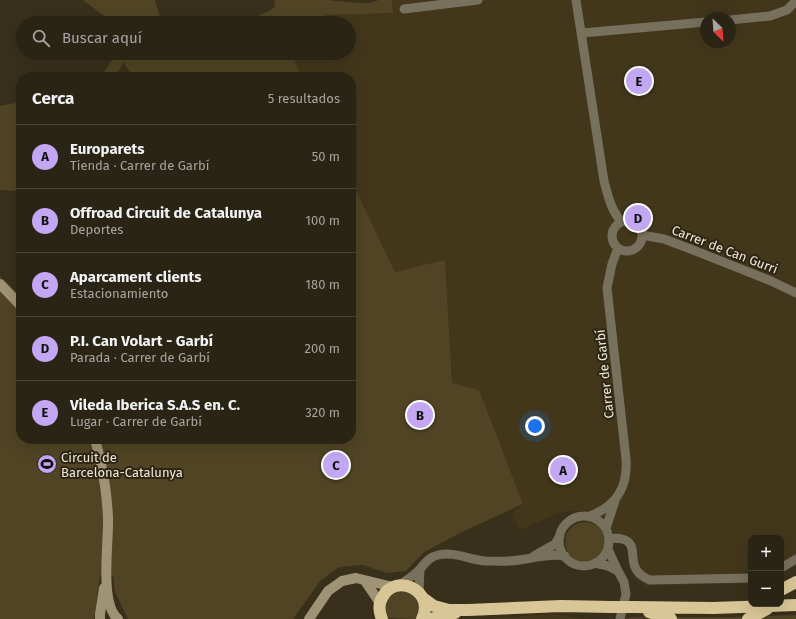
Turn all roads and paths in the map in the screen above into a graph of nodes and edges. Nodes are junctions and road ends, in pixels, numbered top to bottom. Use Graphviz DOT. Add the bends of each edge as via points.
graph roads {
  1 [pos="478,0"];
  2 [pos="576,0"];
  3 [pos="796,1"];
  4 [pos="404,9"];
  5 [pos="736,19"];
  6 [pos="700,23"];
  7 [pos="582,33"];
  8 [pos="621,221"];
  9 [pos="642,235"];
  10 [pos="618,248"];
  11 [pos="0,284"];
  12 [pos="0,290"];
  13 [pos="796,293"];
  14 [pos="12,296"];
  15 [pos="16,300"];
  16 [pos="96,444"];
  17 [pos="617,497"];
  18 [pos="590,516"];
  19 [pos="606,528"];
  20 [pos="560,536"];
  21 [pos="609,538"];
  22 [pos="608,549"];
  23 [pos="564,556"];
  24 [pos="532,558"];
  25 [pos="796,559"];
  26 [pos="595,563"];
  27 [pos="784,566"];
  28 [pos="420,569"];
  29 [pos="618,571"];
  30 [pos="106,578"];
  31 [pos="748,578"];
  32 [pos="365,581"];
  33 [pos="796,582"];
  34 [pos="397,586"];
  35 [pos="784,588"];
  36 [pos="421,595"];
  37 [pos="748,601"];
  38 [pos="796,605"];
  39 [pos="784,606"];
  40 [pos="632,607"];
  41 [pos="774,607"];
  42 [pos="713,608"];
  43 [pos="380,610"];
  44 [pos="468,610"];
  45 [pos="117,618"];
  46 [pos="101,619"];
  47 [pos="309,619"];
  48 [pos="371,619"];
  49 [pos="422,619"];
  50 [pos="430,619"];
  51 [pos="620,619"];
  52 [pos="671,619"];
  53 [pos="748,619"];
  1 -- 4 [label="street"];
  2 -- 7 [label="street"];
  3 -- 5 [label="street" via="787,10 770,16"];
  6 -- 7 [label="street"];
  7 -- 8 [label="street" via="604,181 610,204"];
  8 -- 9 [label="street" via="629,220 636,223"];
  8 -- 10 [label="street" via="612,234 614,244"];
  9 -- 10 [label="street" via="640,243 634,249 624,251"];
  9 -- 13 [label="street, Carrer de Can Gurri" via="664,239 688,248"];
  10 -- 17 [label="street, Carrer de Garbí" via="607,288 627,469 624,485"];
  11 -- 14 [label="street"];
  12 -- 14 [label="street"];
  14 -- 15 [label="street"];
  16 -- 30 [label="street" via="108,517"];
  17 -- 18 [label="street, Carrer de Garbí" via="604,510"];
  17 -- 19 [label="street, Carrer de Garbí"];
  18 -- 19 [label="street" via="599,520"];
  18 -- 20 [label="street" via="573,518 564,526"];
  19 -- 21 [label="street"];
  20 -- 23 [label="street" via="559,543"];
  20 -- 24 [label="street" via="555,544"];
  21 -- 22 [label="street"];
  21 -- 31 [label="street" via="629,542 633,547 634,566 643,578"];
  22 -- 26 [label="street"];
  22 -- 29 [label="street"];
  23 -- 24 [label="street" via="557,554"];
  23 -- 26 [label="street" via="578,565"];
  24 -- 28 [label="street" via="484,561 444,554 429,559"];
  25 -- 27 [label="street"];
  26 -- 29 [label="street"];
  28 -- 34 [label="street"];
  28 -- 36 [label="street"];
  29 -- 51 [label="street" via="626,588"];
  30 -- 45 [label="street" via="109,602"];
  30 -- 46 [label="street"];
  32 -- 34 [label="street"];
  32 -- 43 [label="street"];
  32 -- 47 [label="street" via="356,578 342,581 328,591"];
  33 -- 35 [label="highway"];
  34 -- 36 [label="highway" via="410,586"];
  34 -- 43 [label="highway" via="386,592"];
  36 -- 44 [label="highway" via="429,603 442,608"];
  36 -- 49 [label="highway" via="426,608"];
  37 -- 42 [label="highway"];
  38 -- 39 [label="highway"];
  40 -- 42 [label="highway"];
  40 -- 44 [label="highway, bridge" via="561,606"];
  40 -- 52 [label="highway"];
  41 -- 42 [label="highway"];
  41 -- 53 [label="highway"];
  43 -- 48 [label="highway"];
  44 -- 50 [label="highway"];
  45 -- 46 [label="street" via="109,616"];
}
